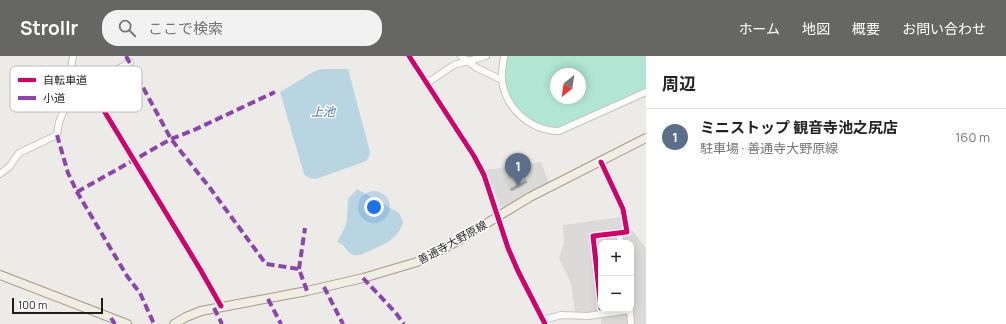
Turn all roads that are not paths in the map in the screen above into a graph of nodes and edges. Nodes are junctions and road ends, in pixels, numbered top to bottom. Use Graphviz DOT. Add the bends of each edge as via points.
graph roads {
  1 [pos="72,56"];
  2 [pos="409,56"];
  3 [pos="461,56"];
  4 [pos="486,56"];
  5 [pos="504,56"];
  6 [pos="130,62"];
  7 [pos="468,62"];
  8 [pos="71,66"];
  9 [pos="123,66"];
  10 [pos="502,80"];
  11 [pos="427,83"];
  12 [pos="646,92"];
  13 [pos="63,112"];
  14 [pos="105,112"];
  15 [pos="646,138"];
  16 [pos="601,162"];
  17 [pos="0,174"];
  18 [pos="498,217"];
  19 [pos="619,234"];
  20 [pos="620,240"];
  21 [pos="0,275"];
  22 [pos="598,282"];
  23 [pos="221,306"];
  24 [pos="598,311"];
  25 [pos="630,312"];
  26 [pos="544,322"];
  27 [pos="127,324"];
  28 [pos="174,324"];
  29 [pos="631,324"];
  1 -- 8 [label="street"];
  2 -- 11 [label="street"];
  3 -- 7 [label="street"];
  4 -- 7 [label="street"];
  5 -- 10 [label="street"];
  6 -- 9 [label="street"];
  7 -- 10 [label="street"];
  7 -- 11 [label="street" via="454,65"];
  10 -- 12 [label="street" via="514,110 532,124 552,132 559,132"];
  11 -- 18 [label="street" via="474,156 484,175"];
  13 -- 17 [label="street" via="57,135 19,153"];
  14 -- 23 [label="street"];
  15 -- 16 [label="main road, 善通寺大野原線"];
  16 -- 18 [label="main road, 善通寺大野原線"];
  16 -- 19 [label="street" via="623,209 627,232"];
  18 -- 23 [label="main road, 善通寺大野原線" via="437,253 403,267 301,293"];
  18 -- 26 [label="street" via="518,271"];
  19 -- 20 [label="street"];
  19 -- 22 [label="street" via="593,236"];
  21 -- 27 [label="main road"];
  23 -- 28 [label="main road, 善通寺大野原線" via="201,311"];
  24 -- 26 [label="street" via="588,316 561,316"];
  25 -- 29 [label="street"];
}
